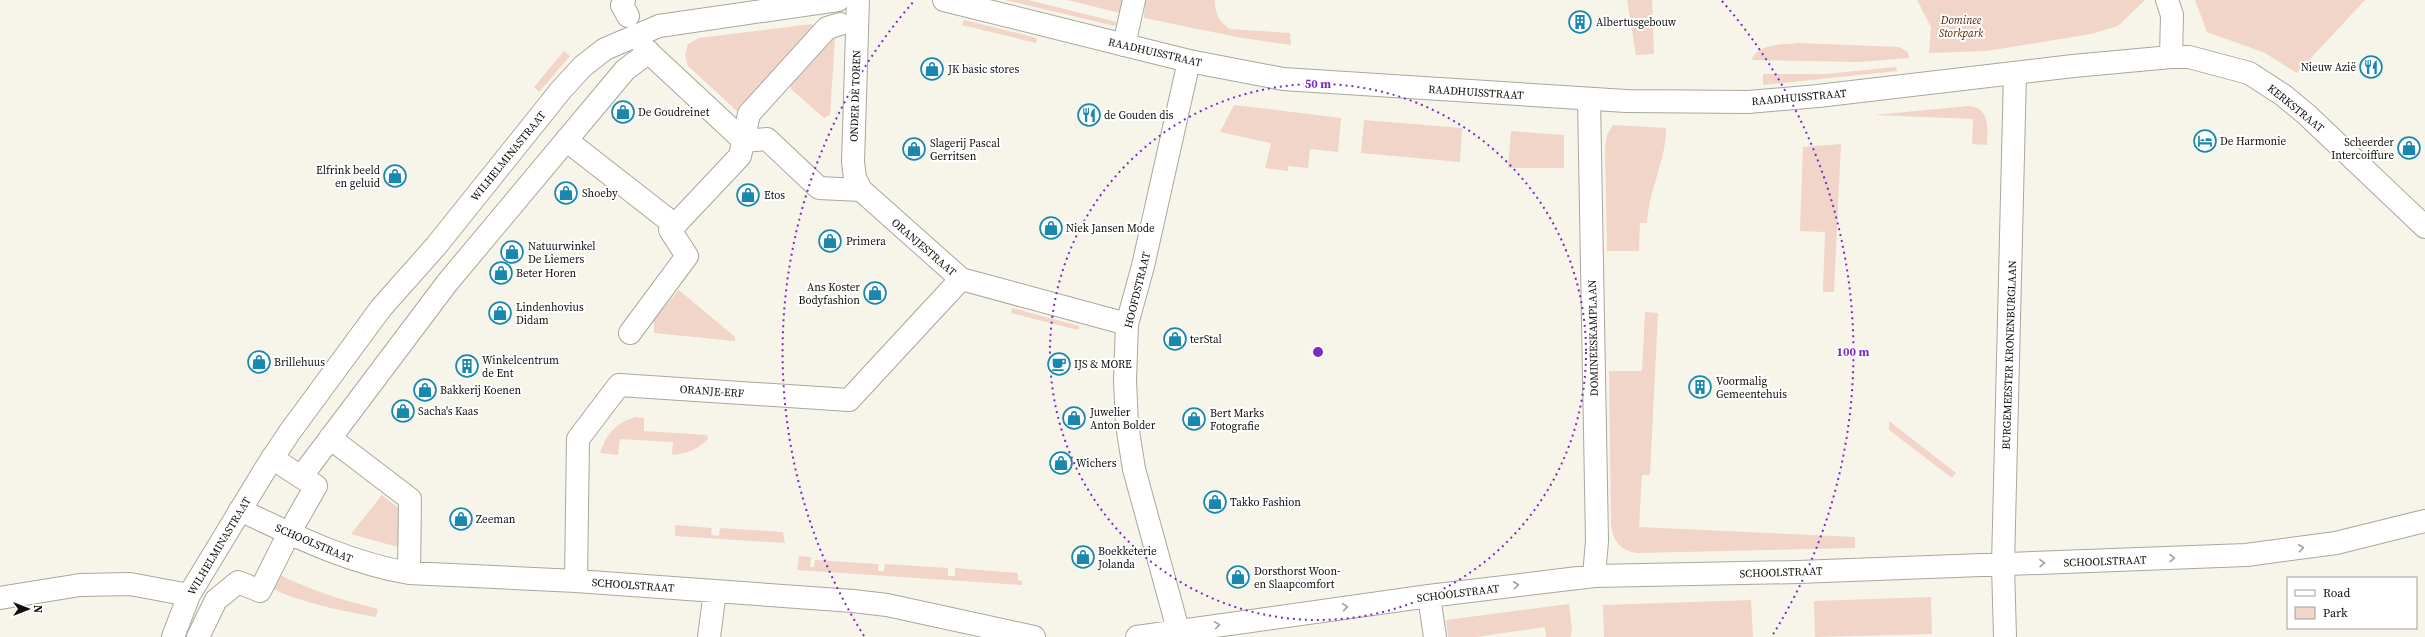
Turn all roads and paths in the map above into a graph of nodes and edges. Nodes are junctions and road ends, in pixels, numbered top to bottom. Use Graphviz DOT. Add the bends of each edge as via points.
graph roads {
  1 [pos="838,0"];
  2 [pos="858,0"];
  3 [pos="944,0"];
  4 [pos="1134,0"];
  5 [pos="2167,0"];
  6 [pos="840,24"];
  7 [pos="1124,45"];
  8 [pos="2171,57"];
  9 [pos="1189,61"];
  10 [pos="2015,73"];
  11 [pos="1589,99"];
  12 [pos="566,140"];
  13 [pos="742,148"];
  14 [pos="860,190"];
  15 [pos="675,225"];
  16 [pos="2425,227"];
  17 [pos="961,279"];
  18 [pos="1127,324"];
  19 [pos="630,333"];
  20 [pos="330,438"];
  21 [pos="272,458"];
  22 [pos="301,477"];
  23 [pos="240,510"];
  24 [pos="296,521"];
  25 [pos="2425,521"];
  26 [pos="283,545"];
  27 [pos="2003,565"];
  28 [pos="409,573"];
  29 [pos="1594,576"];
  30 [pos="576,581"];
  31 [pos="715,591"];
  32 [pos="189,595"];
  33 [pos="1429,596"];
  34 [pos="0,598"];
  35 [pos="1179,634"];
  36 [pos="173,637"];
  37 [pos="198,637"];
  38 [pos="709,637"];
  39 [pos="1034,637"];
  40 [pos="1137,637"];
  41 [pos="1435,637"];
  42 [pos="2005,637"];
  1 -- 21 [label="street, WILHELMINASTRAAT" via="659,26 605,49 583,66 436,246 380,308"];
  2 -- 14 [label="street, ONDER DE TOREN" via="853,162"];
  3 -- 7 [label="street, RAADHUISSTRAAT"];
  4 -- 7 [label="street"];
  5 -- 8 [label="street" via="2172,15"];
  6 -- 13 [label="street" via="827,28 749,114"];
  7 -- 9 [label="street, RAADHUISSTRAAT"];
  8 -- 10 [label="street, KERKSTRAAT"];
  8 -- 16 [label="street, KERKSTRAAT" via="2188,57 2241,71 2276,89 2306,114"];
  9 -- 11 [label="street, RAADHUISSTRAAT" via="1283,79"];
  9 -- 18 [label="street, HOOFDSTRAAT" via="1143,266"];
  10 -- 11 [label="street, RAADHUISSTRAAT" via="1748,102 1670,103"];
  10 -- 27 [label="street, BURGEMEESTER KRONENBURGLAAN"];
  11 -- 29 [label="street, DOMINEESKAMPLAAN" via="1597,540"];
  12 -- 13 [label="street" via="625,70 647,50"];
  12 -- 15 [label="street"];
  12 -- 20 [label="street" via="447,283"];
  13 -- 14 [label="street" via="767,139 819,188"];
  13 -- 15 [label="street"];
  14 -- 17 [label="street, ORANJESTRAAT"];
  15 -- 19 [label="street" via="670,230 687,256"];
  17 -- 18 [label="street, ORANJESTRAAT"];
  17 -- 30 [label="street, ORANJE-ERF" via="849,400 619,385 578,439"];
  18 -- 35 [label="street, HOOFDSTRAAT" via="1127,425 1134,469"];
  20 -- 22 [label="street"];
  20 -- 28 [label="street" via="410,499"];
  21 -- 22 [label="street"];
  21 -- 23 [label="street, WILHELMINASTRAAT"];
  22 -- 24 [label="street" via="316,486"];
  23 -- 28 [label="street, SCHOOLSTRAAT" via="335,553 385,569"];
  23 -- 32 [label="street, WILHELMINASTRAAT"];
  27 -- 25 [label="street, SCHOOLSTRAAT, one-way" via="2246,555 2336,544"];
  26 -- 37 [label="street" via="260,591 238,582 216,600"];
  27 -- 29 [label="street, SCHOOLSTRAAT"];
  27 -- 42 [label="street, BURGEMEESTER KRONENBURGLAAN"];
  28 -- 30 [label="street, SCHOOLSTRAAT"];
  33 -- 29 [label="street, SCHOOLSTRAAT, one-way"];
  30 -- 31 [label="street, SCHOOLSTRAAT"];
  31 -- 38 [label="street"];
  31 -- 39 [label="street, SCHOOLSTRAAT" via="887,605"];
  32 -- 34 [label="street" via="130,584 80,585"];
  32 -- 36 [label="street, WILHELMINASTRAAT"];
  35 -- 33 [label="street, SCHOOLSTRAAT, one-way"];
  33 -- 41 [label="street"];
  35 -- 40 [label="street, SCHOOLSTRAAT"];
}
